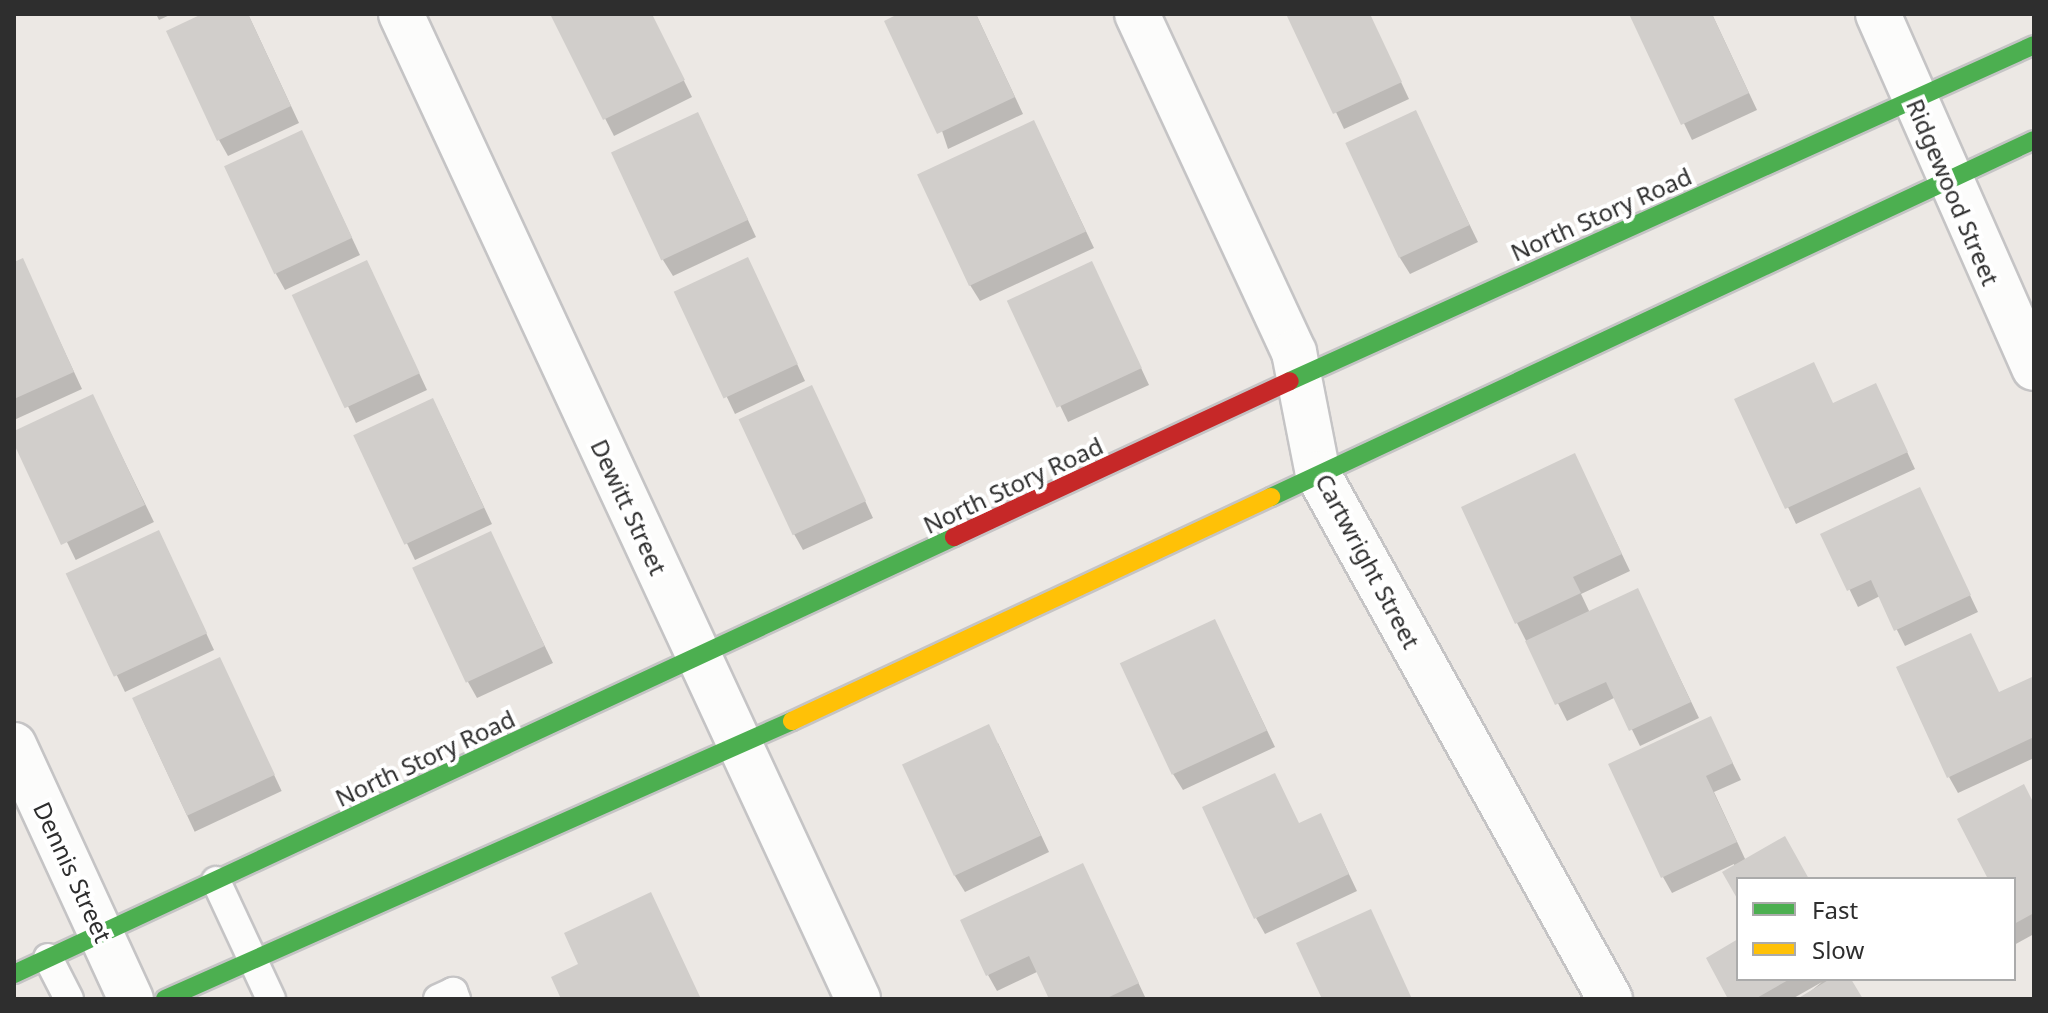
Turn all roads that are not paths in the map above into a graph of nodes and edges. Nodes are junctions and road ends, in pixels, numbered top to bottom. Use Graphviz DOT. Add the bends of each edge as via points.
graph roads {
  1 [pos="401,14"];
  2 [pos="1137,14"];
  3 [pos="1878,14"];
  4 [pos="2034,45"];
  5 [pos="1913,99"];
  6 [pos="2034,140"];
  7 [pos="1950,178"];
  8 [pos="2034,368"];
  9 [pos="1300,376"];
  10 [pos="1318,474"];
  11 [pos="699,658"];
  12 [pos="14,745"];
  13 [pos="740,745"];
  14 [pos="216,881"];
  15 [pos="102,933"];
  16 [pos="254,957"];
  17 [pos="48,958"];
  18 [pos="14,974"];
  19 [pos="69,999"];
  20 [pos="131,999"];
  21 [pos="165,999"];
  22 [pos="271,999"];
  23 [pos="438,999"];
  24 [pos="456,999"];
  25 [pos="858,999"];
  26 [pos="1610,999"];
  1 -- 11 [label="street, Dewitt Street"];
  2 -- 9 [label="street, Cartwright Street" via="1294,352"];
  3 -- 5 [label="street, Ridgewood Street"];
  4 -- 5 [label="main road, North Story Road"];
  5 -- 7 [label="street, Ridgewood Street"];
  5 -- 9 [label="main road, North Story Road"];
  6 -- 7 [label="main road"];
  7 -- 8 [label="street, Ridgewood Street"];
  7 -- 10 [label="main road"];
  9 -- 10 [label="street, Cartwright Street"];
  9 -- 11 [label="main road, North Story Road"];
  10 -- 13 [label="main road"];
  10 -- 26 [label="street, Cartwright Street"];
  11 -- 13 [label="street, Dewitt Street"];
  11 -- 14 [label="main road, North Story Road"];
  12 -- 15 [label="street, Dennis Street"];
  13 -- 16 [label="main road"];
  13 -- 25 [label="street, Dewitt Street"];
  14 -- 15 [label="main road, North Story Road"];
  14 -- 16 [label="lane"];
  15 -- 17 [label="main road, North Story Road"];
  15 -- 20 [label="street, Dennis Street"];
  16 -- 21 [label="main road"];
  16 -- 22 [label="lane"];
  17 -- 18 [label="main road, North Story Road"];
  17 -- 19 [label="lane"];
  23 -- 24 [label="lane" via="453,992"];
}
